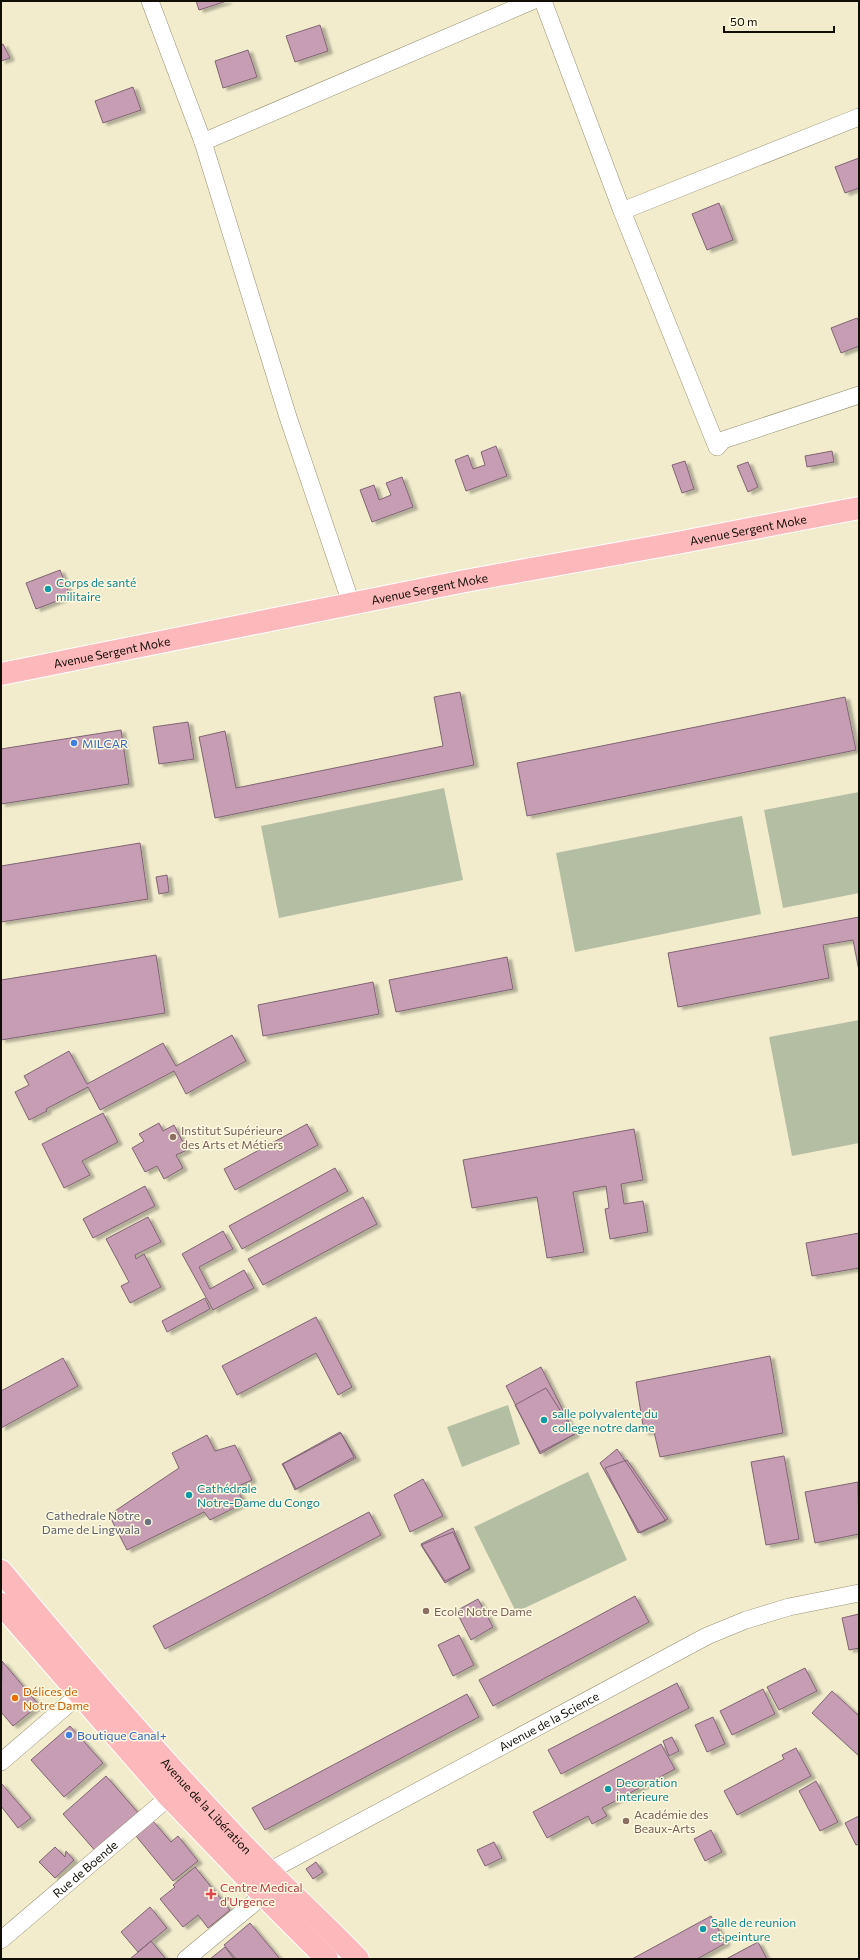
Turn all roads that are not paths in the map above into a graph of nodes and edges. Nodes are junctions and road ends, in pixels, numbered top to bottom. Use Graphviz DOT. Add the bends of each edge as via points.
graph roads {
  1 [pos="150,1"];
  2 [pos="532,1"];
  3 [pos="543,1"];
  4 [pos="859,117"];
  5 [pos="203,142"];
  6 [pos="622,211"];
  7 [pos="859,395"];
  8 [pos="859,508"];
  9 [pos="351,603"];
  10 [pos="1,674"];
  11 [pos="1,1570"];
  12 [pos="859,1593"];
  13 [pos="6,1597"];
  14 [pos="80,1694"];
  15 [pos="1,1762"];
  16 [pos="169,1797"];
  17 [pos="274,1876"];
  18 [pos="257,1889"];
  19 [pos="1,1940"];
  20 [pos="186,1959"];
  21 [pos="327,1959"];
  22 [pos="358,1959"];
  1 -- 5 [label="street"];
  2 -- 5 [label="street"];
  3 -- 6 [label="street"];
  4 -- 6 [label="street"];
  5 -- 9 [label="street" via="288,417"];
  6 -- 7 [label="street" via="717,447 723,440"];
  8 -- 9 [label="main road, Avenue Sergent Moke"];
  9 -- 10 [label="main road, Avenue Sergent Moke"];
  11 -- 13 [label="main road, Avenue de la Libération"];
  12 -- 17 [label="street, Avenue de la Science" via="789,1607 746,1620 707,1636"];
  13 -- 14 [label="main road, Avenue de la Libération"];
  13 -- 17 [label="main road, Avenue de la Libération" via="150,1744"];
  14 -- 15 [label="street"];
  14 -- 16 [label="main road, Avenue de la Libération"];
  16 -- 18 [label="main road, Avenue de la Libération"];
  16 -- 19 [label="street, Rue de Boende"];
  17 -- 18 [label="street, Avenue de la Science"];
  17 -- 22 [label="main road, Avenue de la Libération"];
  18 -- 20 [label="street, Avenue de la Science"];
  18 -- 21 [label="main road, Avenue de la Libération"];
}
